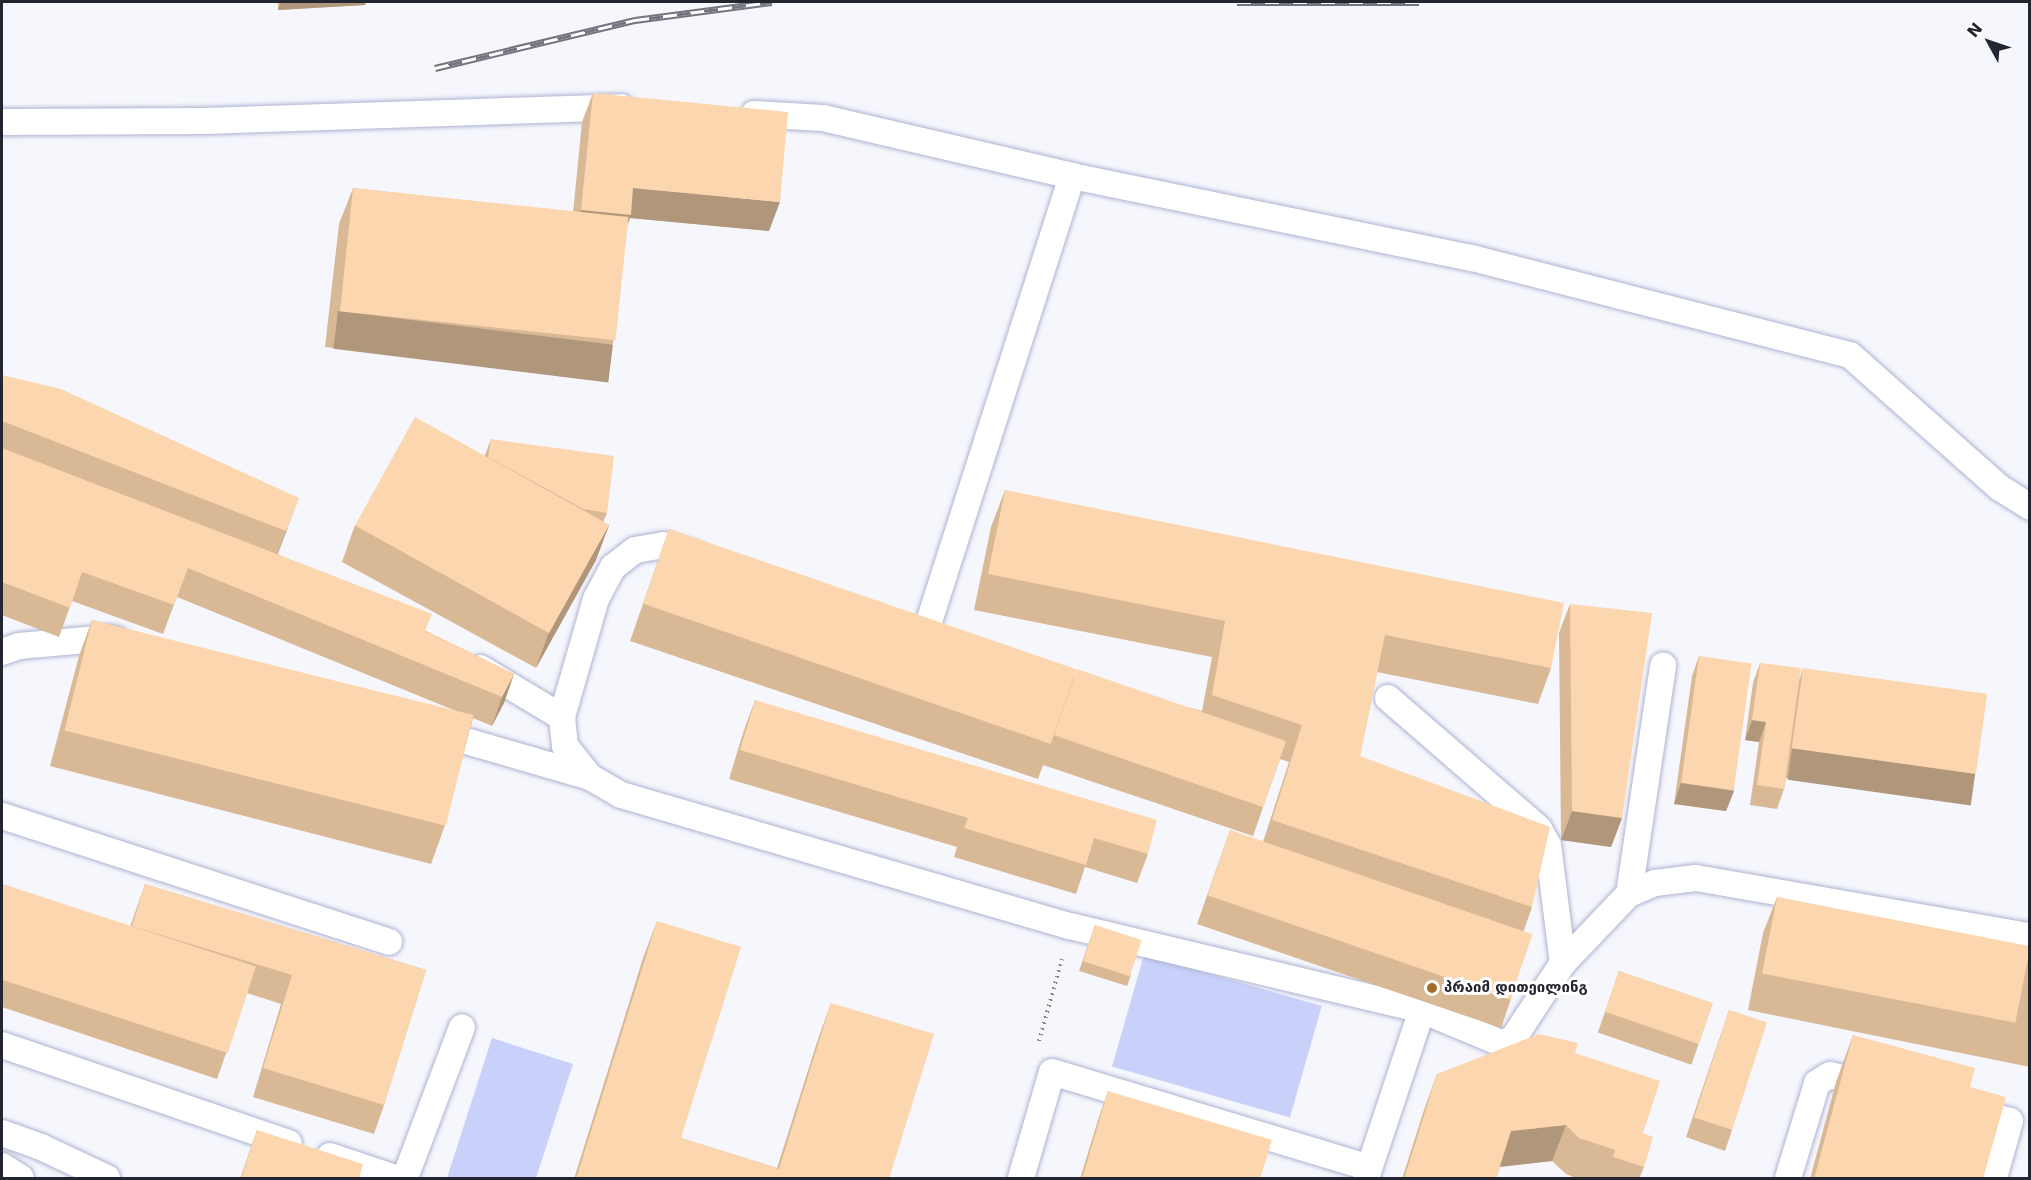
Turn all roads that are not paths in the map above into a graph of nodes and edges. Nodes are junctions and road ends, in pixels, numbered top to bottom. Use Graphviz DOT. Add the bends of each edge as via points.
graph roads {
  1 [pos="647,108"];
  2 [pos="729,113"];
  3 [pos="2,122"];
  4 [pos="1071,176"];
  5 [pos="2030,507"];
  6 [pos="718,562"];
  7 [pos="927,628"];
  8 [pos="142,648"];
  9 [pos="2,652"];
  10 [pos="460,656"];
  11 [pos="1663,666"];
  12 [pos="1388,698"];
  13 [pos="562,717"];
  14 [pos="414,726"];
  15 [pos="590,777"];
  16 [pos="2,816"];
  17 [pos="1629,894"];
  18 [pos="2030,936"];
  19 [pos="389,942"];
  20 [pos="1563,963"];
  21 [pos="1422,1010"];
  22 [pos="462,1027"];
  23 [pos="2,1045"];
  24 [pos="1898,1092"];
  25 [pos="1943,1104"];
  26 [pos="2,1133"];
  27 [pos="2,1166"];
  28 [pos="1368,1173"];
  29 [pos="21,1179"];
  30 [pos="107,1179"];
  31 [pos="395,1179"];
  32 [pos="405,1179"];
  33 [pos="1021,1179"];
  34 [pos="1788,1179"];
  35 [pos="1994,1179"];
  1 -- 3 [label="lane" via="204,121"];
  2 -- 4 [label="lane" via="823,118"];
  4 -- 5 [label="lane" via="1472,258 1850,355 2000,488"];
  4 -- 7 [label="lane"];
  6 -- 13 [label="lane" via="664,545 635,550 614,567 596,599"];
  8 -- 9 [label="lane" via="109,638 19,646"];
  10 -- 13 [label="lane"];
  11 -- 17 [label="lane"];
  12 -- 20 [label="lane" via="1539,829 1548,845"];
  13 -- 15 [label="lane" via="566,746"];
  14 -- 15 [label="lane"];
  15 -- 21 [label="lane" via="621,795 1070,926"];
  16 -- 19 [label="lane"];
  17 -- 18 [label="lane" via="1655,883 1696,878"];
  17 -- 20 [label="lane"];
  20 -- 21 [label="lane" via="1513,1039 1501,1043"];
  21 -- 28 [label="lane"];
  22 -- 32 [label="lane"];
  23 -- 31 [label="lane"];
  24 -- 34 [label="lane" via="1830,1075 1817,1083"];
  25 -- 35 [label="lane" via="2010,1121"];
  26 -- 30 [label="lane"];
  27 -- 29 [label="lane"];
  28 -- 33 [label="lane" via="1052,1072"];
}
